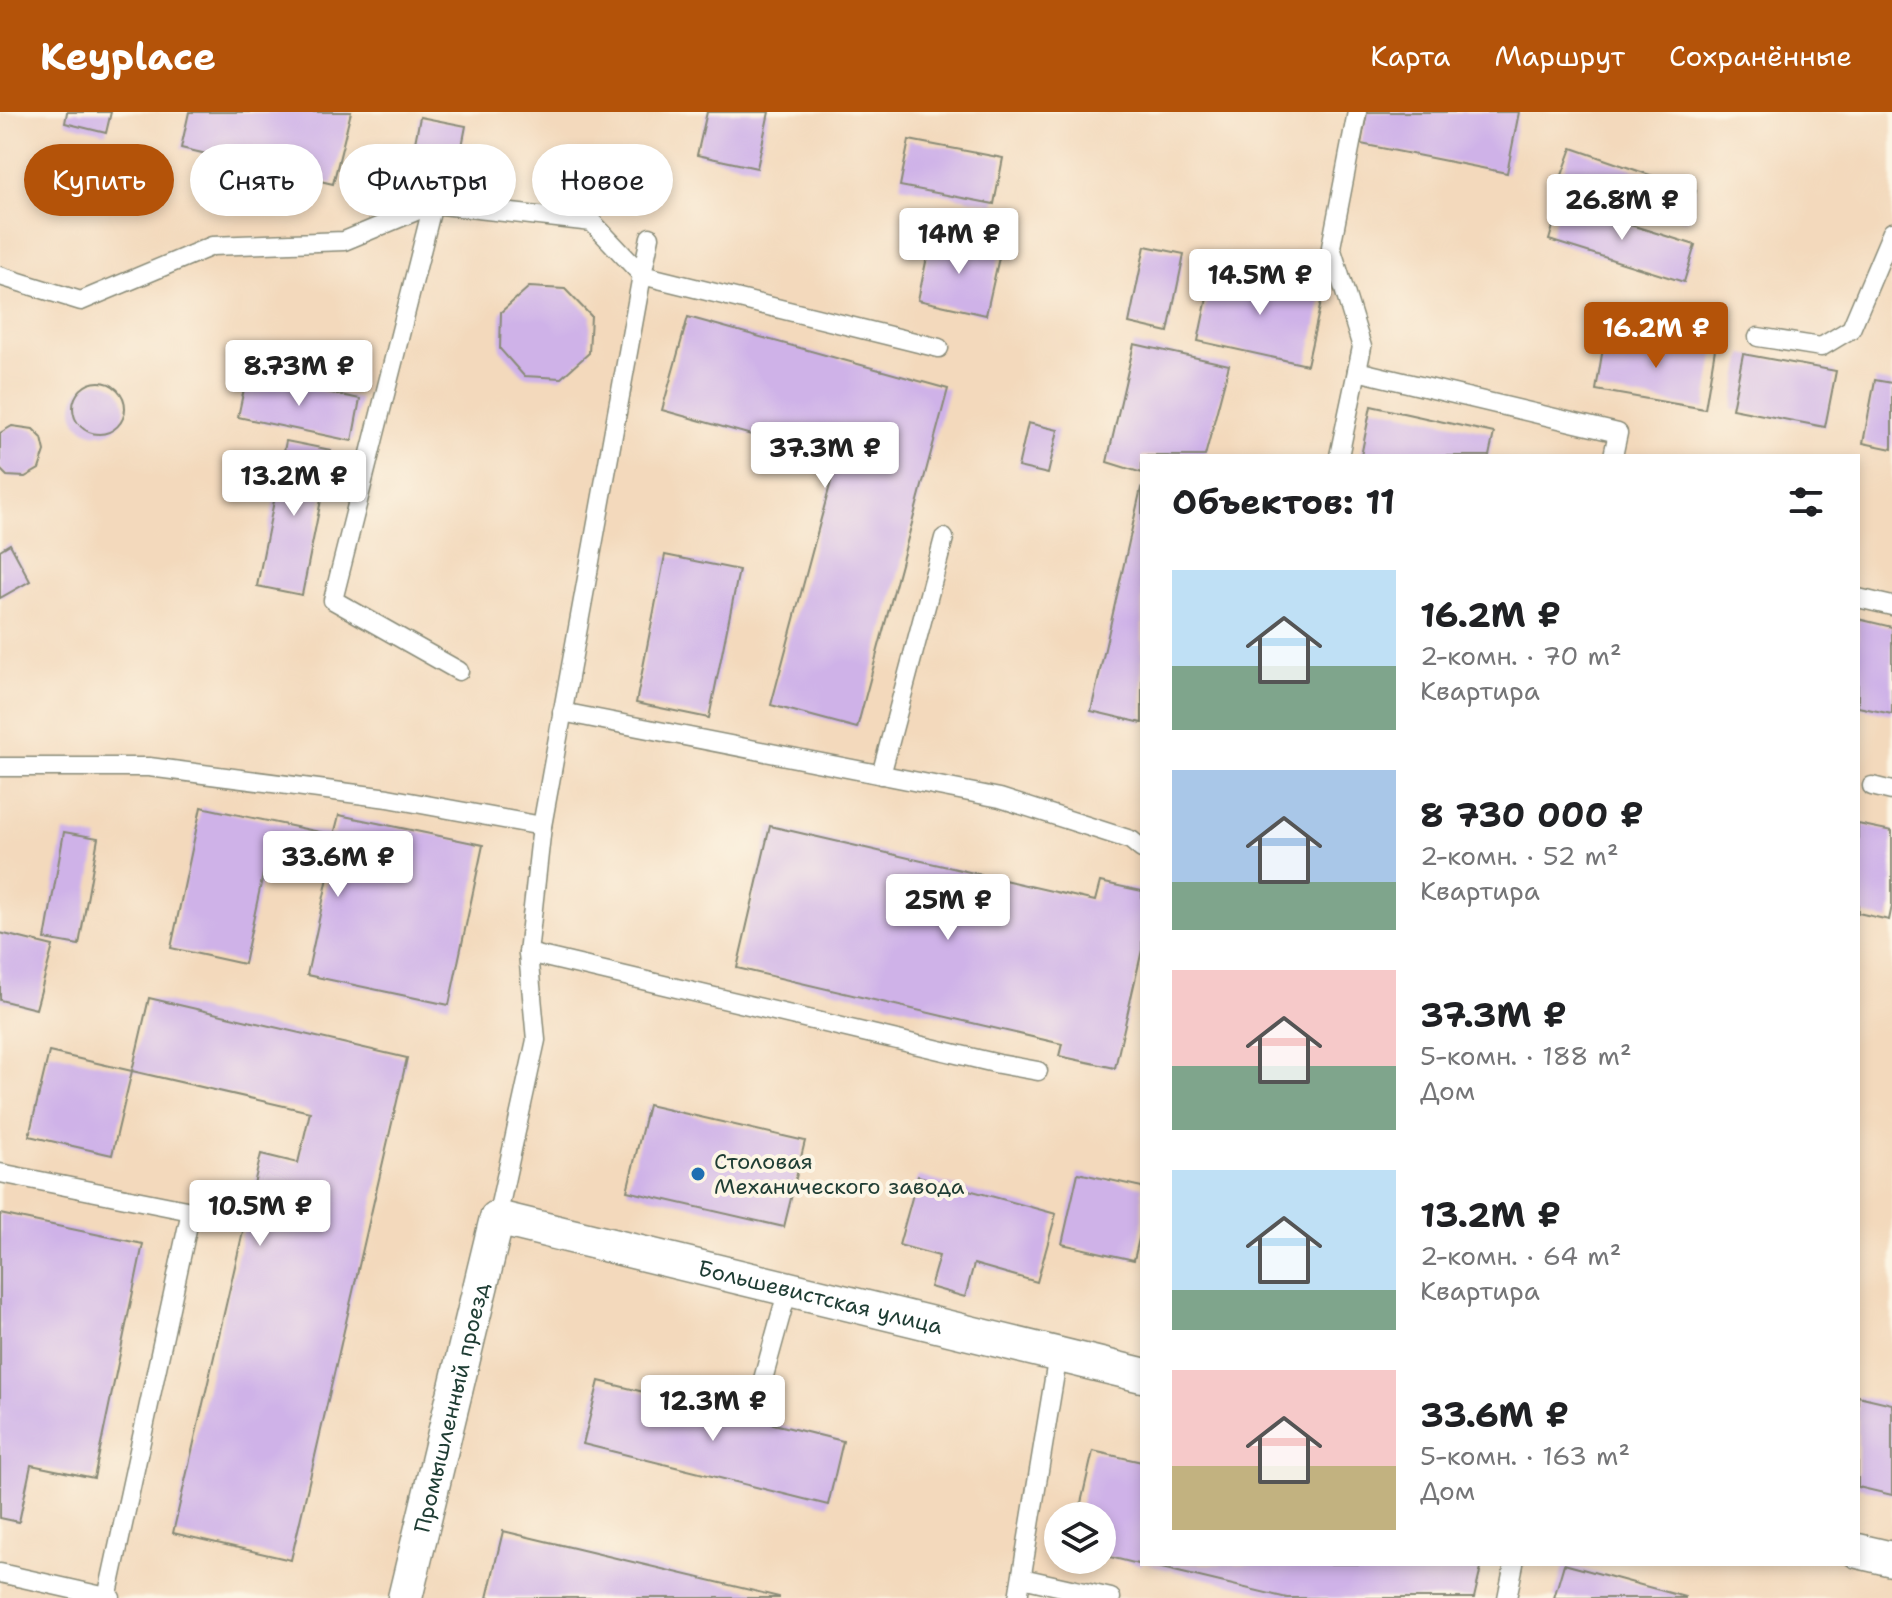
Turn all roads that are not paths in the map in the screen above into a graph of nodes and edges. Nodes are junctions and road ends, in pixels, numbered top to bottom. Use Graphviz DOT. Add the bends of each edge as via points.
graph roads {
  1 [pos="1357,112"];
  2 [pos="516,213"];
  3 [pos="404,216"];
  4 [pos="430,216"];
  5 [pos="1892,232"];
  6 [pos="650,237"];
  7 [pos="642,275"];
  8 [pos="0,276"];
  9 [pos="1758,337"];
  10 [pos="939,348"];
  11 [pos="1357,371"];
  12 [pos="1339,454"];
  13 [pos="1613,454"];
  14 [pos="944,538"];
  15 [pos="1860,598"];
  16 [pos="1892,606"];
  17 [pos="459,671"];
  18 [pos="562,712"];
  19 [pos="0,767"];
  20 [pos="881,775"];
  21 [pos="1872,786"];
  22 [pos="1892,791"];
  23 [pos="542,826"];
  24 [pos="1140,847"];
  25 [pos="528,953"];
  26 [pos="1038,1071"];
  27 [pos="0,1173"];
  28 [pos="497,1218"];
  29 [pos="788,1289"];
  30 [pos="1058,1355"];
  31 [pos="1140,1375"];
  32 [pos="757,1401"];
  33 [pos="1860,1551"];
  34 [pos="1892,1559"];
  35 [pos="1514,1566"];
  36 [pos="0,1573"];
  37 [pos="1022,1578"];
  38 [pos="109,1598"];
  39 [pos="405,1598"];
  40 [pos="1018,1598"];
  41 [pos="1111,1598"];
  42 [pos="1507,1598"];
  1 -- 11 [label="lane" via="1331,247 1362,347"];
  2 -- 7 [label="lane" via="592,222"];
  3 -- 8 [label="lane" via="344,241 212,246 81,301"];
  4 -- 17 [label="lane" via="333,600"];
  5 -- 9 [label="lane" via="1851,329 1821,347"];
  6 -- 7 [label="lane"];
  7 -- 10 [label="lane"];
  7 -- 18 [label="lane"];
  11 -- 12 [label="lane"];
  11 -- 13 [label="lane" via="1618,433"];
  14 -- 20 [label="lane"];
  15 -- 16 [label="lane"];
  18 -- 20 [label="lane"];
  18 -- 23 [label="lane"];
  19 -- 23 [label="lane" via="149,767 388,798"];
  20 -- 24 [label="lane" via="1000,798"];
  21 -- 22 [label="lane"];
  23 -- 25 [label="lane"];
  25 -- 26 [label="lane"];
  25 -- 28 [label="lane" via="536,1040"];
  27 -- 38 [label="lane" via="191,1211"];
  28 -- 29 [label="street, Большевистская улица"];
  28 -- 39 [label="street, Промышленный проезд"];
  29 -- 30 [label="street, Большевистская улица"];
  29 -- 32 [label="lane"];
  30 -- 31 [label="street, Большевистская улица"];
  30 -- 37 [label="lane"];
  33 -- 34 [label="street"];
  35 -- 42 [label="lane"];
  36 -- 38 [label="lane"];
  37 -- 40 [label="lane"];
  37 -- 41 [label="lane"];
}
